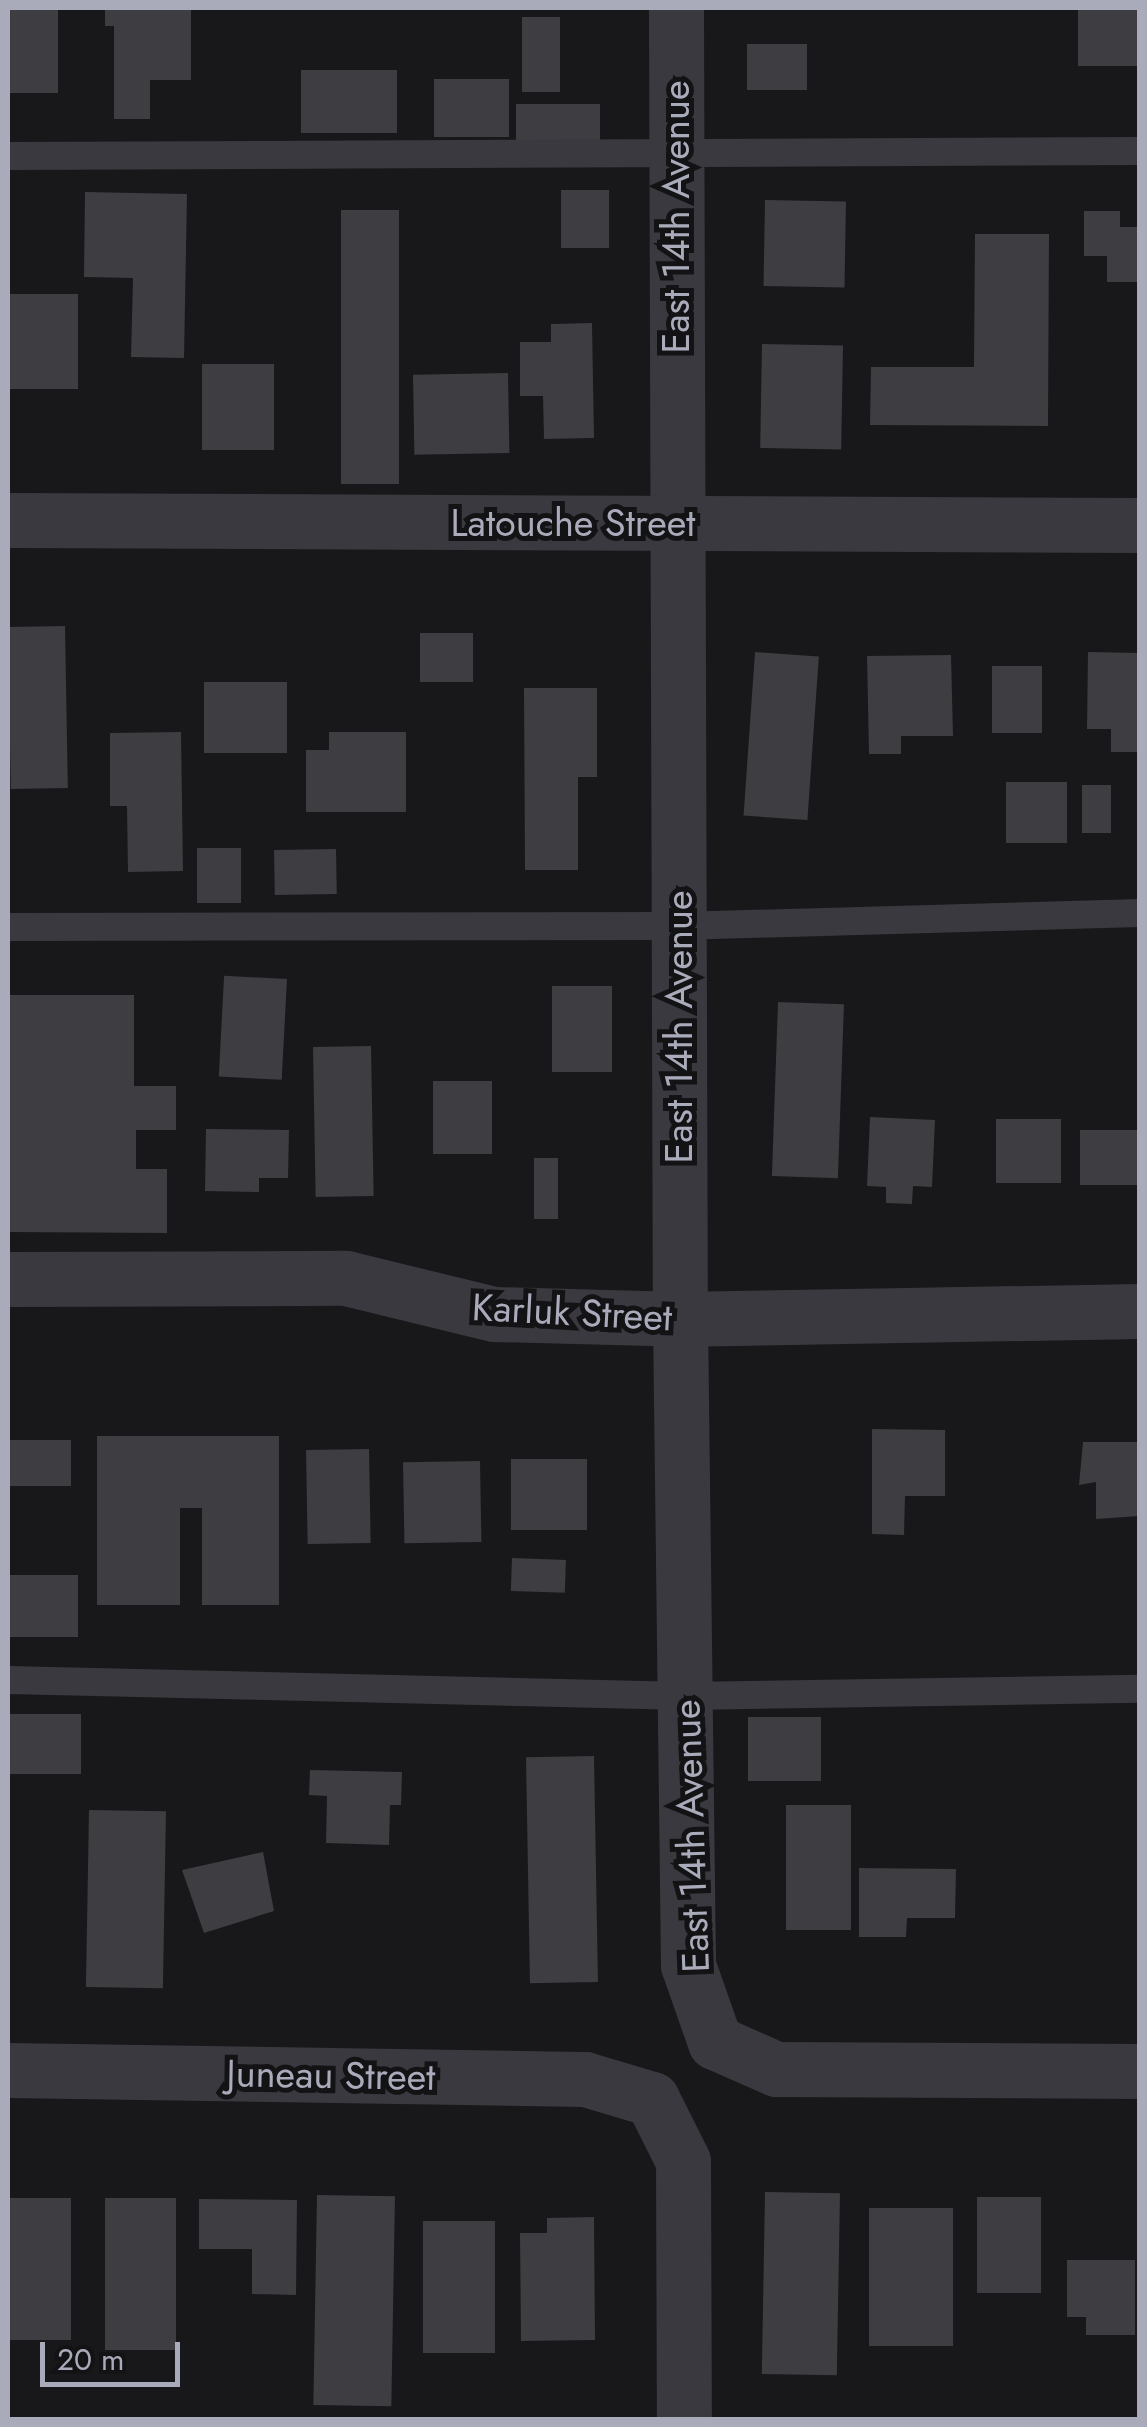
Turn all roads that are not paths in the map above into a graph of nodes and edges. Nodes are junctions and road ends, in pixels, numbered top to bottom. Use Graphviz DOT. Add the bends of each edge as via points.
graph roads {
  1 [pos="676,8"];
  2 [pos="1140,151"];
  3 [pos="676,154"];
  4 [pos="8,156"];
  5 [pos="8,520"];
  6 [pos="676,523"];
  7 [pos="1140,524"];
  8 [pos="1140,913"];
  9 [pos="678,926"];
  10 [pos="8,927"];
  11 [pos="8,1279"];
  12 [pos="1140,1311"];
  13 [pos="680,1319"];
  14 [pos="8,1680"];
  15 [pos="1140,1689"];
  16 [pos="685,1696"];
  17 [pos="8,2070"];
  18 [pos="1140,2071"];
  19 [pos="684,2420"];
  1 -- 3 [label="street, East 14th Avenue"];
  2 -- 3 [label="lane"];
  3 -- 4 [label="lane"];
  3 -- 6 [label="street, East 14th Avenue"];
  5 -- 6 [label="street, Latouche Street"];
  6 -- 7 [label="street, Latouche Street"];
  6 -- 9 [label="street, East 14th Avenue"];
  8 -- 9 [label="lane"];
  9 -- 10 [label="lane"];
  9 -- 13 [label="street, East 14th Avenue"];
  11 -- 13 [label="street, Karluk Street" via="346,1278 494,1314"];
  12 -- 13 [label="street, Karluk Street"];
  13 -- 16 [label="street, East 14th Avenue"];
  14 -- 16 [label="lane"];
  15 -- 16 [label="lane"];
  16 -- 18 [label="street, East 14th Avenue" via="688,1965 716,2042 776,2069"];
  17 -- 19 [label="street, Juneau Street" via="585,2078 652,2099 684,2161"];
}
